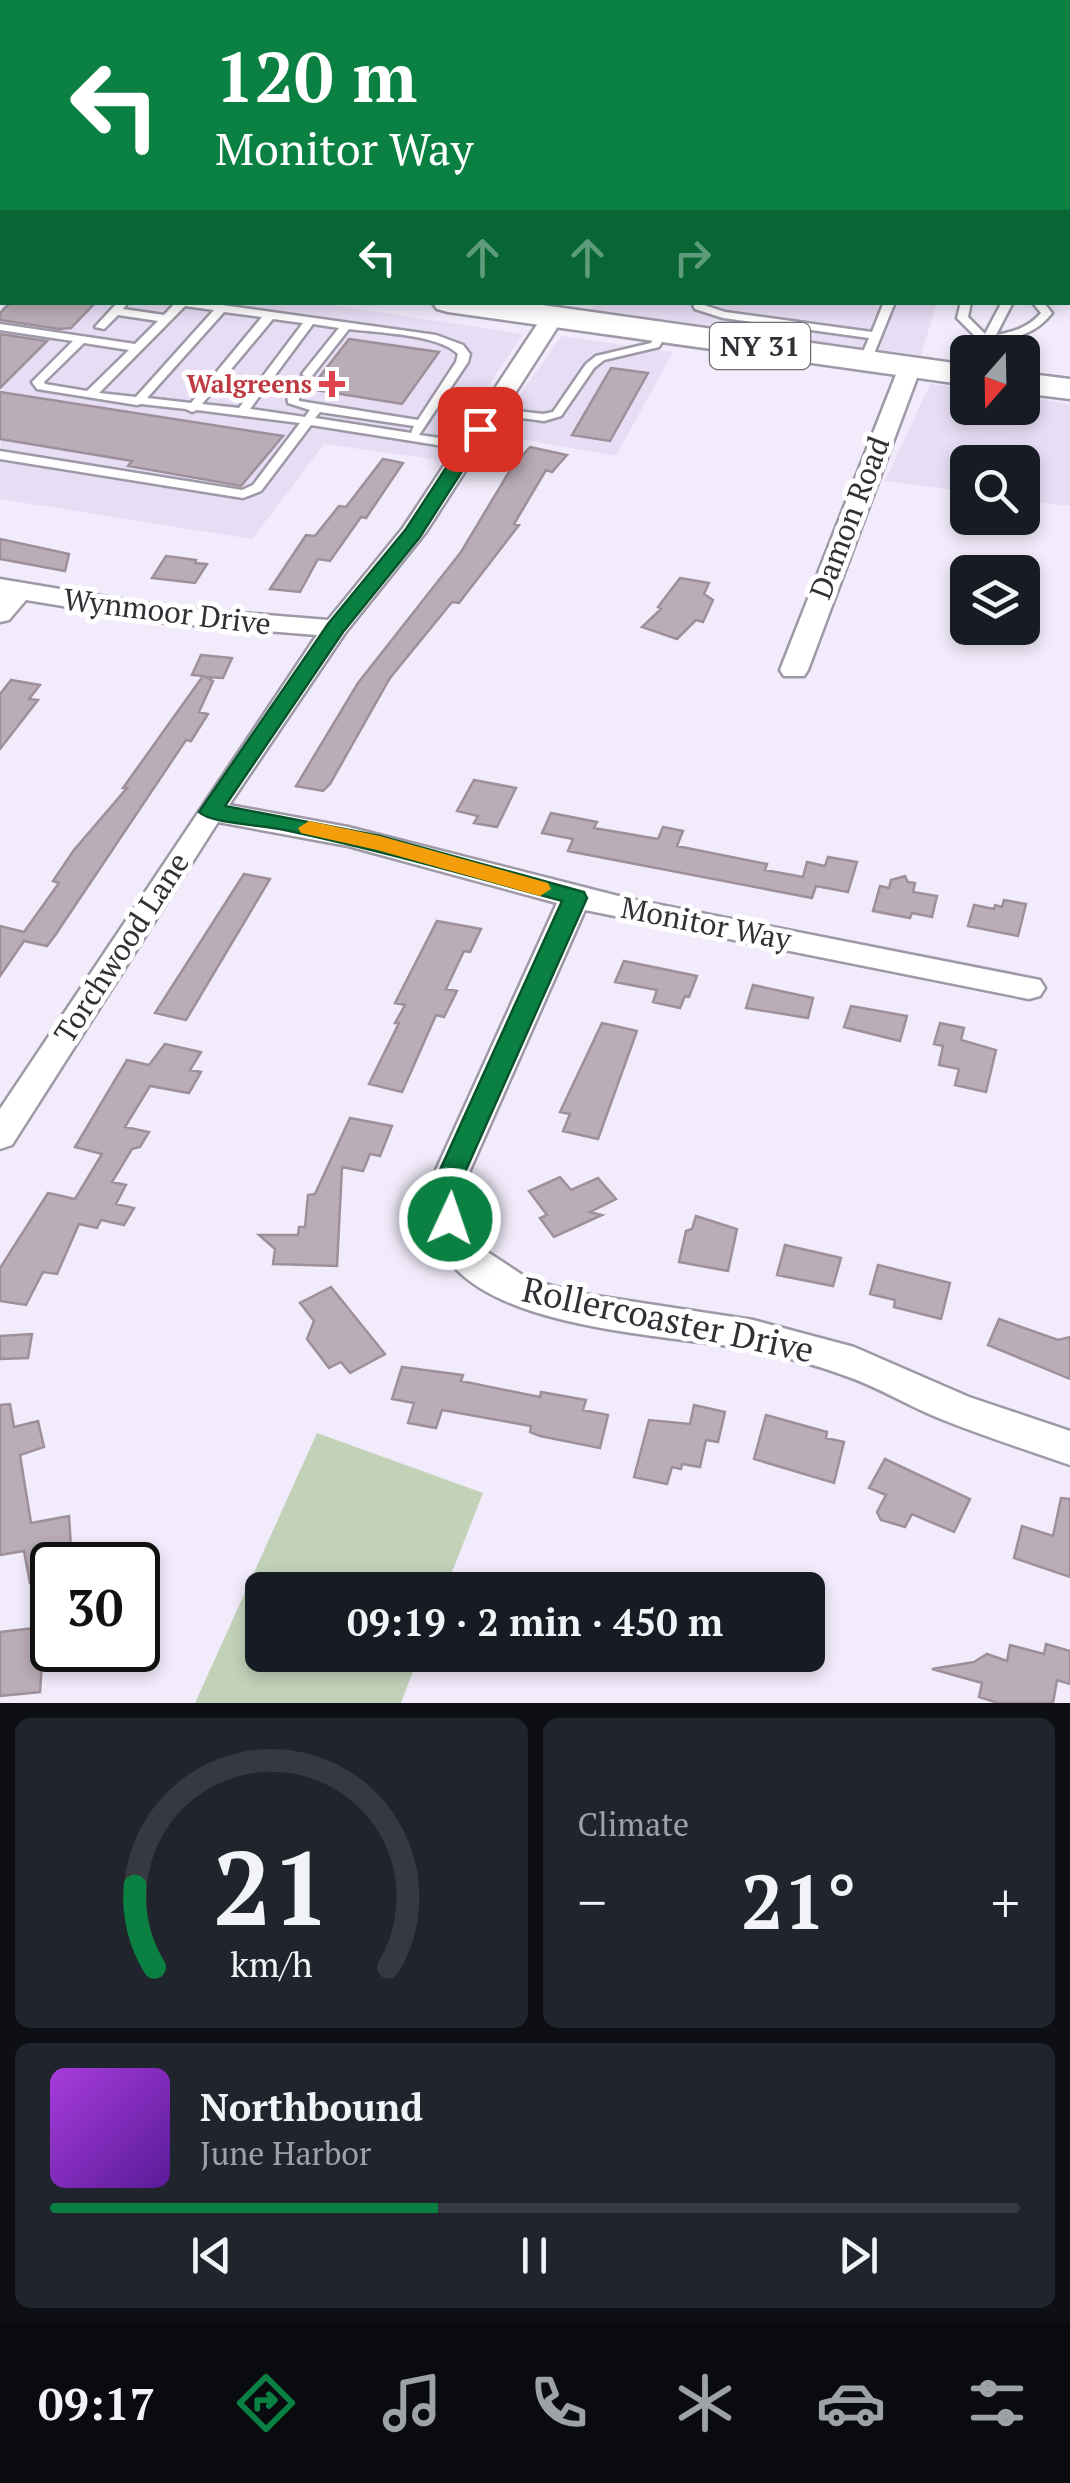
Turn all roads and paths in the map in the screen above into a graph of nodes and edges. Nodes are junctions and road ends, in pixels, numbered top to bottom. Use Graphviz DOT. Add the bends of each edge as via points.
graph roads {
  1 [pos="181,305"];
  2 [pos="199,305"];
  3 [pos="490,305"];
  4 [pos="699,305"];
  5 [pos="889,305"];
  6 [pos="965,305"];
  7 [pos="1007,305"];
  8 [pos="1040,305"];
  9 [pos="119,306"];
  10 [pos="222,308"];
  11 [pos="558,310"];
  12 [pos="270,315"];
  13 [pos="167,319"];
  14 [pos="310,321"];
  15 [pos="0,326"];
  16 [pos="346,326"];
  17 [pos="100,327"];
  18 [pos="662,332"];
  19 [pos="975,335"];
  20 [pos="993,335"];
  21 [pos="1012,335"];
  22 [pos="82,339"];
  23 [pos="138,348"];
  24 [pos="870,348"];
  25 [pos="910,367"];
  26 [pos="950,373"];
  27 [pos="308,374"];
  28 [pos="300,385"];
  29 [pos="1040,385"];
  30 [pos="1070,389"];
  31 [pos="90,396"];
  32 [pos="137,402"];
  33 [pos="317,408"];
  34 [pos="192,409"];
  35 [pos="242,411"];
  36 [pos="492,412"];
  37 [pos="307,421"];
  38 [pos="422,424"];
  39 [pos="413,438"];
  40 [pos="469,446"];
  41 [pos="0,455"];
  42 [pos="10,589"];
  43 [pos="0,614"];
  44 [pos="335,628"];
  45 [pos="794,670"];
  46 [pos="210,812"];
  47 [pos="576,898"];
  48 [pos="1029,988"];
  49 [pos="0,1136"];
  50 [pos="1070,1448"];
  1 -- 13 [label="lane"];
  2 -- 10 [label="lane"];
  3 -- 11 [label="main road, NY 31"];
  4 -- 24 [label="lane"];
  5 -- 24 [label="lane"];
  6 -- 19 [label="lane" via="962,318"];
  7 -- 20 [label="lane"];
  8 -- 21 [label="lane" via="1047,313 1039,322"];
  9 -- 13 [label="lane"];
  9 -- 17 [label="lane"];
  10 -- 12 [label="lane"];
  10 -- 32 [label="lane"];
  11 -- 18 [label="main road, NY 31"];
  11 -- 36 [label="street, Torchwood Lane"];
  12 -- 14 [label="lane"];
  12 -- 34 [label="lane"];
  13 -- 23 [label="lane"];
  14 -- 16 [label="lane"];
  14 -- 35 [label="lane"];
  15 -- 22 [label="lane"];
  16 -- 27 [label="lane"];
  16 -- 38 [label="lane" via="459,347 462,362"];
  18 -- 24 [label="main road, NY 31"];
  18 -- 36 [label="lane" via="655,345 600,358 557,414"];
  22 -- 23 [label="lane"];
  22 -- 31 [label="lane" via="38,382"];
  23 -- 31 [label="lane"];
  24 -- 25 [label="main road, NY 31"];
  25 -- 26 [label="main road, NY 31"];
  25 -- 45 [label="street, Damon Road"];
  28 -- 33 [label="lane" via="294,402"];
  29 -- 30 [label="main road"];
  31 -- 32 [label="lane"];
  32 -- 34 [label="lane"];
  33 -- 37 [label="lane"];
  33 -- 38 [label="lane"];
  34 -- 35 [label="lane"];
  35 -- 37 [label="lane"];
  36 -- 40 [label="street, Torchwood Lane"];
  37 -- 39 [label="lane"];
  37 -- 41 [label="lane" via="257,488 242,494"];
  38 -- 39 [label="lane"];
  39 -- 40 [label="lane"];
  40 -- 44 [label="street, Torchwood Lane" via="413,532"];
  42 -- 43 [label="street"];
  42 -- 44 [label="street, Wynmoor Drive" via="289,628"];
  44 -- 46 [label="street, Torchwood Lane"];
  46 -- 47 [label="street, Monitor Way" via="380,843"];
  46 -- 49 [label="street, Torchwood Lane"];
  47 -- 48 [label="street, Monitor Way"];
  47 -- 50 [label="street, Rollercoaster Drive" via="453,1170 450,1219 469,1260 518,1292 583,1310 753,1336 854,1362 955,1408"];
}
